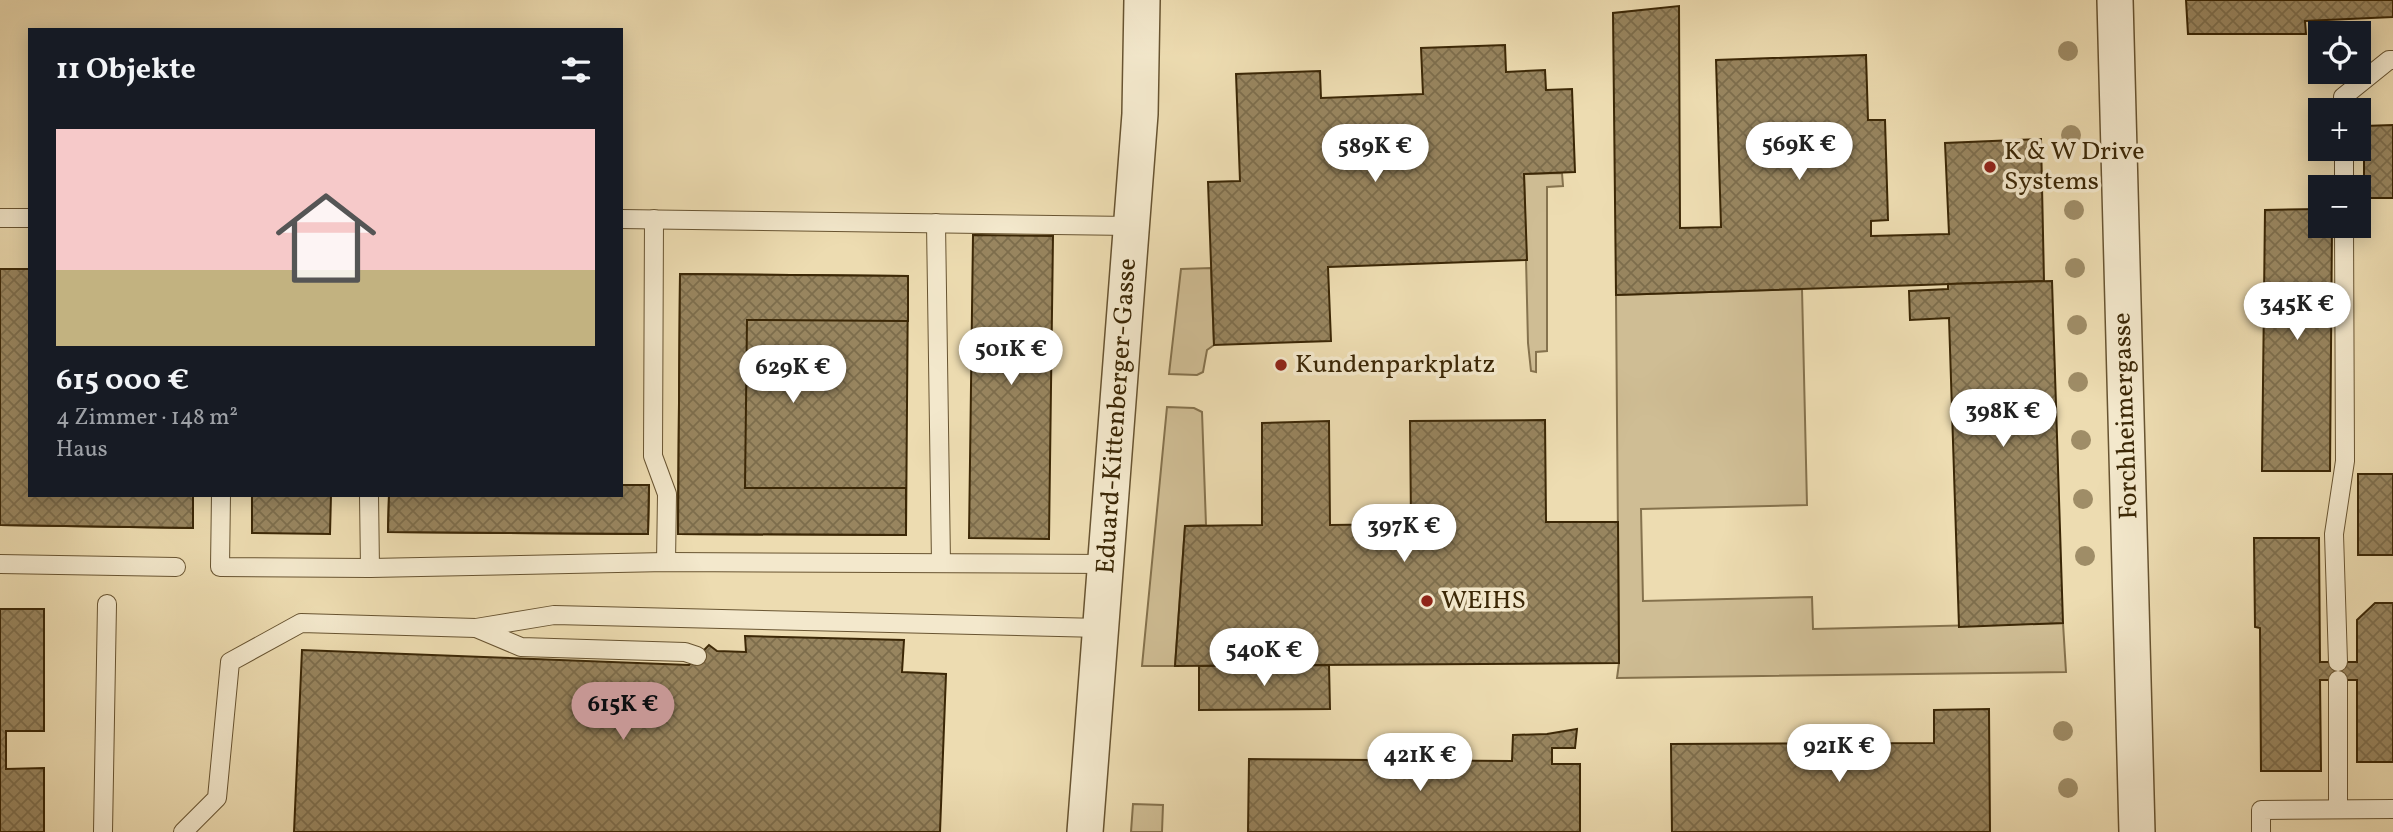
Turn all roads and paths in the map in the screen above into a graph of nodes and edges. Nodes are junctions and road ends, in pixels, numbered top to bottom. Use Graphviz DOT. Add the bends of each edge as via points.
graph roads {
  1 [pos="1142,0"];
  2 [pos="2115,0"];
  3 [pos="2393,60"];
  4 [pos="2343,98"];
  5 [pos="0,218"];
  6 [pos="28,218"];
  7 [pos="623,219"];
  8 [pos="654,219"];
  9 [pos="936,223"];
  10 [pos="1131,226"];
  11 [pos="2344,238"];
  12 [pos="221,497"];
  13 [pos="369,497"];
  14 [pos="666,562"];
  15 [pos="0,564"];
  16 [pos="941,564"];
  17 [pos="1105,564"];
  18 [pos="176,566"];
  19 [pos="370,568"];
  20 [pos="107,604"];
  21 [pos="476,628"];
  22 [pos="1101,628"];
  23 [pos="697,656"];
  24 [pos="2338,809"];
  25 [pos="2393,809"];
  26 [pos="103,832"];
  27 [pos="183,832"];
  28 [pos="1085,832"];
  29 [pos="2137,832"];
  30 [pos="2261,832"];
  1 -- 10 [label="street, Eduard-Kittenberger-Gasse" via="1140,114"];
  2 -- 29 [label="street, Forchheimergasse"];
  3 -- 4 [label="lane"];
  5 -- 6 [label="lane"];
  7 -- 8 [label="lane"];
  8 -- 9 [label="lane"];
  8 -- 14 [label="lane" via="653,456 667,494"];
  9 -- 10 [label="lane"];
  9 -- 16 [label="lane"];
  10 -- 17 [label="street, Eduard-Kittenberger-Gasse"];
  11 -- 24 [label="lane" via="2345,461 2334,534"];
  12 -- 19 [label="lane" via="220,567"];
  13 -- 19 [label="lane"];
  14 -- 16 [label="lane"];
  14 -- 19 [label="lane"];
  15 -- 18 [label="lane"];
  16 -- 17 [label="lane"];
  17 -- 22 [label="street, Eduard-Kittenberger-Gasse"];
  20 -- 26 [label="lane"];
  21 -- 22 [label="lane" via="555,615"];
  21 -- 23 [label="lane" via="522,647"];
  21 -- 27 [label="lane" via="301,623 230,663 217,798"];
  22 -- 28 [label="street, Eduard-Kittenberger-Gasse"];
  24 -- 25 [label="lane"];
  24 -- 30 [label="lane" via="2261,810"];
}
